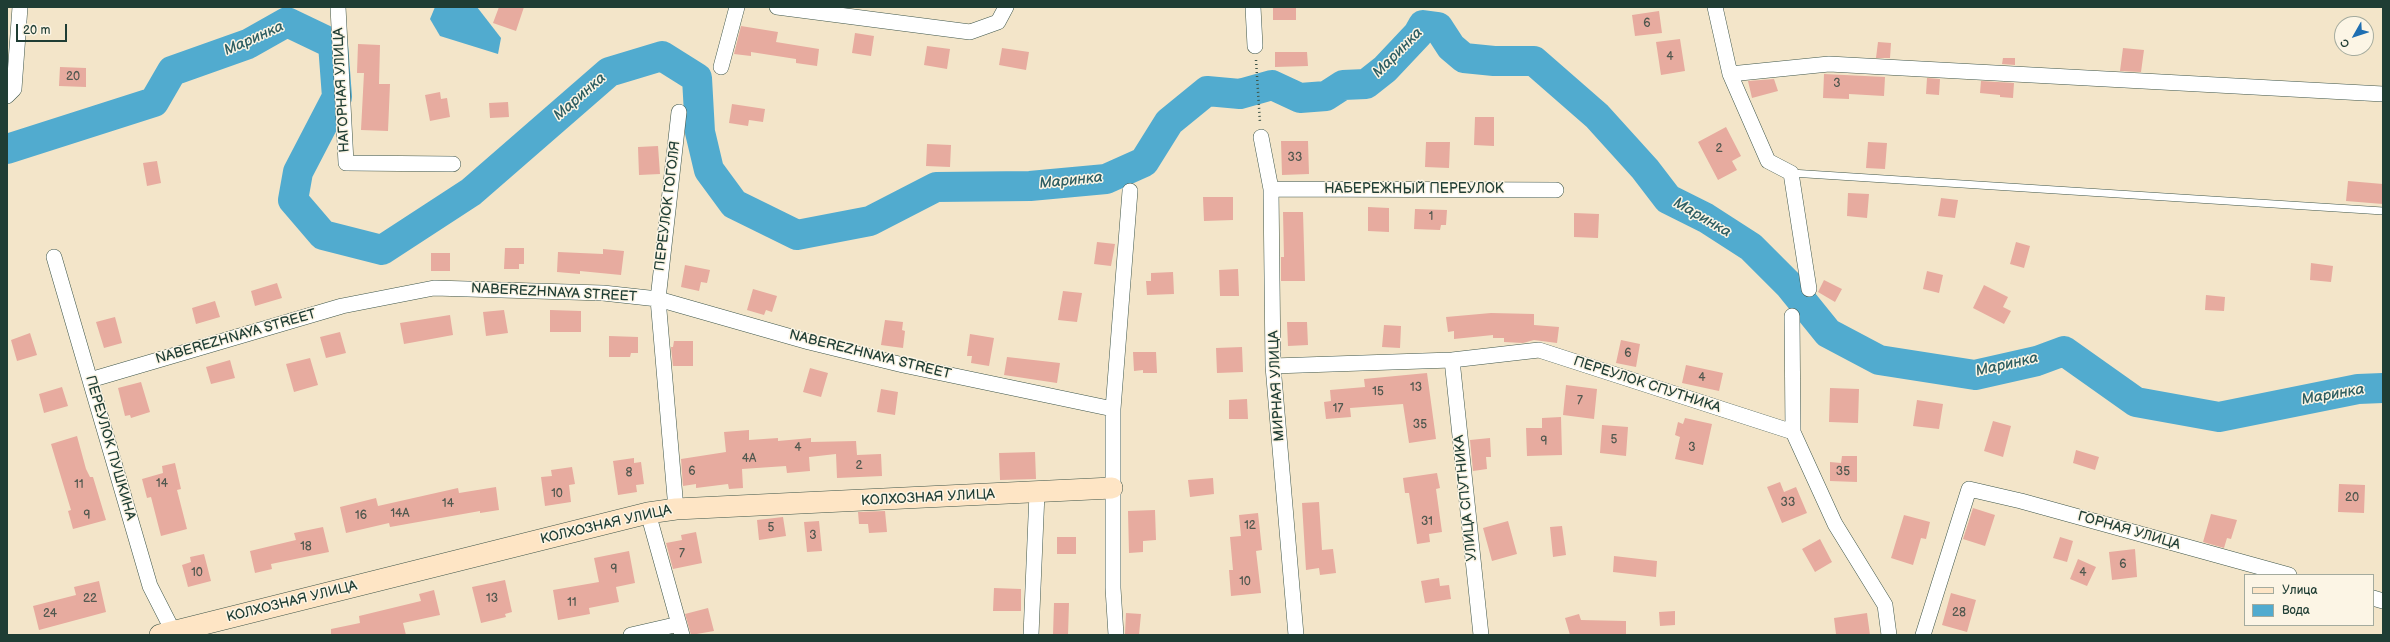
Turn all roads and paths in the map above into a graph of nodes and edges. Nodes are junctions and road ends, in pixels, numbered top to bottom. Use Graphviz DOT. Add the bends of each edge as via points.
graph roads {
  1 [pos="20,7"];
  2 [pos="338,7"];
  3 [pos="737,7"];
  4 [pos="777,7"];
  5 [pos="1006,7"];
  6 [pos="1253,7"];
  7 [pos="1715,7"];
  8 [pos="1255,46"];
  9 [pos="720,67"];
  10 [pos="1730,74"];
  11 [pos="2383,94"];
  12 [pos="7,96"];
  13 [pos="679,112"];
  14 [pos="1261,137"];
  15 [pos="452,164"];
  16 [pos="1791,172"];
  17 [pos="1271,189"];
  18 [pos="1556,190"];
  19 [pos="1130,191"];
  20 [pos="2383,211"];
  21 [pos="54,257"];
  22 [pos="1809,289"];
  23 [pos="658,299"];
  24 [pos="1792,316"];
  25 [pos="1452,360"];
  26 [pos="1274,366"];
  27 [pos="90,380"];
  28 [pos="1113,409"];
  29 [pos="1794,432"];
  30 [pos="1112,488"];
  31 [pos="1037,493"];
  32 [pos="676,509"];
  33 [pos="648,513"];
  34 [pos="2285,574"];
  35 [pos="681,629"];
  36 [pos="170,634"];
  37 [pos="631,635"];
  38 [pos="1030,635"];
  39 [pos="1116,635"];
  40 [pos="1296,635"];
  41 [pos="1481,635"];
  42 [pos="1889,635"];
  43 [pos="1923,635"];
  1 -- 12 [label="street" via="14,89"];
  2 -- 15 [label="street, НАГОРНАЯ УЛИЦА" via="346,162"];
  3 -- 9 [label="street"];
  4 -- 5 [label="street" via="970,32 998,22"];
  6 -- 8 [label="street"];
  7 -- 10 [label="street"];
  8 -- 14 [label="path"];
  10 -- 11 [label="street" via="1829,64"];
  10 -- 16 [label="street" via="1768,161"];
  13 -- 23 [label="street, ПЕРЕУЛОК ГОГОЛЯ"];
  14 -- 17 [label="street, МИРНАЯ УЛИЦА"];
  16 -- 20 [label="lane"];
  16 -- 22 [label="street"];
  17 -- 18 [label="street, НАБЕРЕЖНЫЙ ПЕРЕУЛОК"];
  17 -- 26 [label="street, МИРНАЯ УЛИЦА"];
  19 -- 28 [label="street"];
  21 -- 27 [label="street, ПЕРЕУЛОК ПУШКИНА"];
  23 -- 27 [label="street, NABEREZHNAYA STREET" via="603,293 434,288 342,306"];
  23 -- 28 [label="street, NABEREZHNAYA STREET" via="809,342 903,365"];
  23 -- 32 [label="street, ПЕРЕУЛОК ГОГОЛЯ"];
  24 -- 29 [label="street"];
  25 -- 26 [label="street, ПЕРЕУЛОК СПУТНИКА"];
  25 -- 29 [label="street, ПЕРЕУЛОК СПУТНИКА" via="1539,350"];
  25 -- 41 [label="street, УЛИЦА СПУТНИКА"];
  26 -- 40 [label="street, МИРНАЯ УЛИЦА"];
  27 -- 36 [label="street, ПЕРЕУЛОК ПУШКИНА" via="150,586"];
  28 -- 30 [label="street"];
  29 -- 42 [label="street" via="1835,524 1885,605"];
  30 -- 31 [label="street, КОЛХОЗНАЯ УЛИЦА"];
  30 -- 39 [label="street"];
  31 -- 32 [label="street, КОЛХОЗНАЯ УЛИЦА"];
  31 -- 38 [label="street"];
  32 -- 33 [label="street, КОЛХОЗНАЯ УЛИЦА"];
  33 -- 35 [label="street"];
  33 -- 36 [label="street, КОЛХОЗНАЯ УЛИЦА"];
  34 -- 43 [label="street, ГОРНАЯ УЛИЦА" via="2022,501 1969,489"];
  35 -- 37 [label="street"];
}
